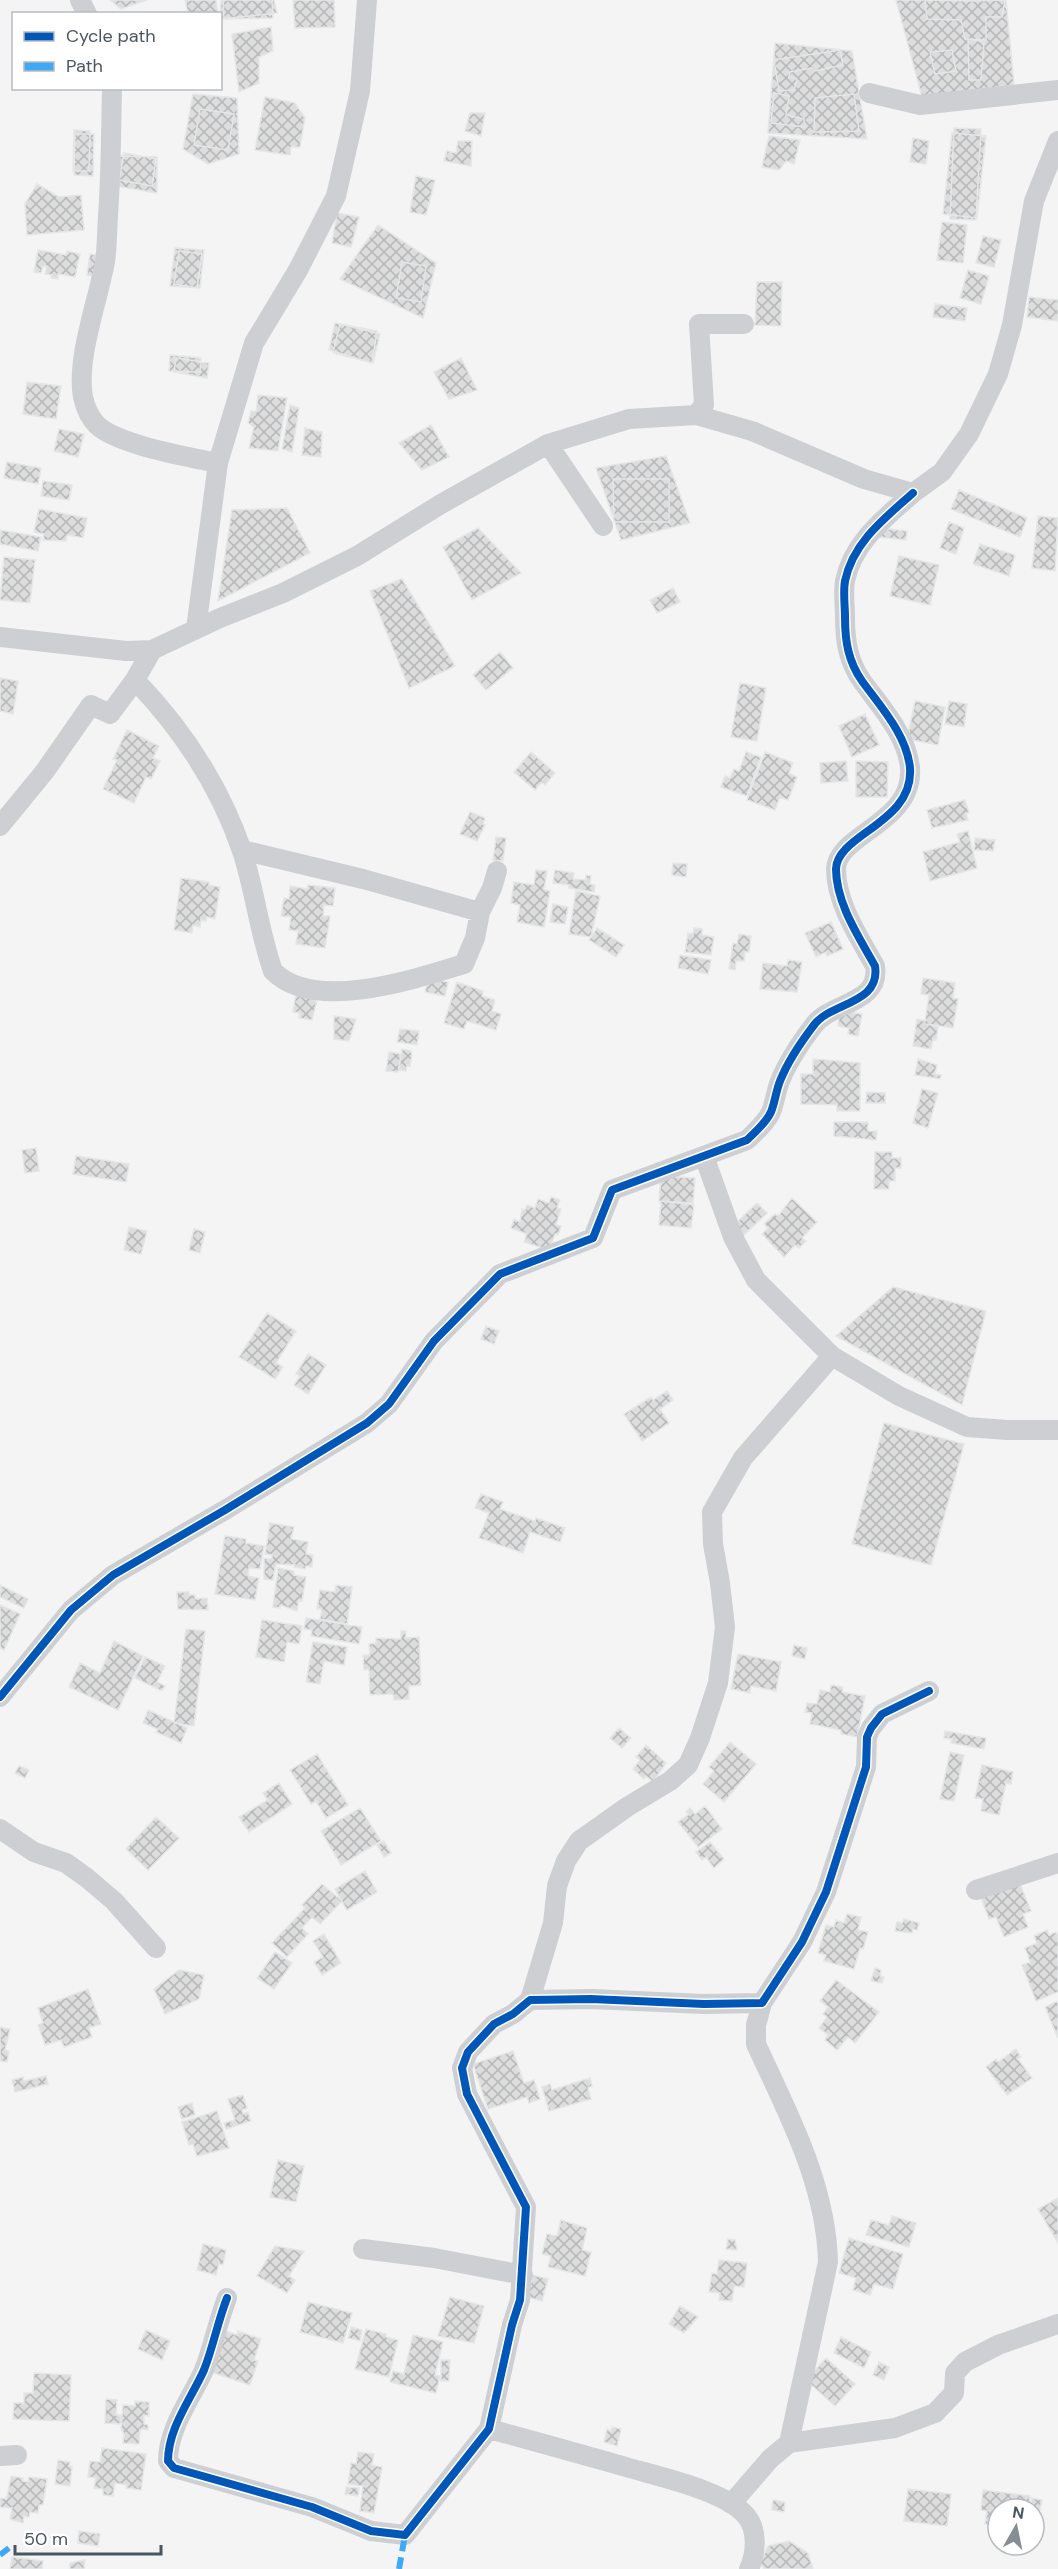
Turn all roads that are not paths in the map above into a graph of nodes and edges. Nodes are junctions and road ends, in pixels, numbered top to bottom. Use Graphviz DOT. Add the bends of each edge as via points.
graph roads {
  1 [pos="367,0"];
  2 [pos="112,90"];
  3 [pos="1058,90"];
  4 [pos="869,93"];
  5 [pos="1058,141"];
  6 [pos="744,324"];
  7 [pos="696,415"];
  8 [pos="548,444"];
  9 [pos="218,463"];
  10 [pos="913,492"];
  11 [pos="603,526"];
  12 [pos="196,629"];
  13 [pos="0,637"];
  14 [pos="152,650"];
  15 [pos="135,680"];
  16 [pos="0,826"];
  17 [pos="242,850"];
  18 [pos="497,872"];
  19 [pos="480,912"];
  20 [pos="704,1156"];
  21 [pos="832,1356"];
  22 [pos="1058,1430"];
  23 [pos="929,1691"];
  24 [pos="0,1697"];
  25 [pos="0,1829"];
  26 [pos="1058,1863"];
  27 [pos="976,1890"];
  28 [pos="156,1948"];
  29 [pos="530,2000"];
  30 [pos="762,2003"];
  31 [pos="363,2249"];
  32 [pos="523,2275"];
  33 [pos="227,2298"];
  34 [pos="1058,2325"];
  35 [pos="489,2429"];
  36 [pos="789,2443"];
  37 [pos="731,2504"];
  38 [pos="749,2569"];
  1 -- 9 [label="street" via="360,91 336,196 254,343"];
  2 -- 9 [label="street" via="105,261 92,313 83,396 98,425 114,434 159,451"];
  3 -- 4 [label="street" via="920,105"];
  5 -- 10 [label="street" via="1034,201 1012,325 998,374 969,434 942,472"];
  6 -- 7 [label="street" via="699,324 704,405"];
  7 -- 8 [label="street" via="629,419"];
  7 -- 10 [label="street" via="752,431 864,479"];
  8 -- 11 [label="street"];
  8 -- 12 [label="street" via="357,556 283,593"];
  9 -- 12 [label="street"];
  10 -- 20 [label="street" via="873,529 854,554 844,582 847,653 861,680 884,708 910,767 907,791 896,807 848,847 836,869 843,901 874,966 873,983 856,1000 823,1015 814,1024 780,1081 771,1112 761,1126 747,1140"];
  12 -- 14 [label="street"];
  13 -- 14 [label="street" via="126,651"];
  14 -- 15 [label="street"];
  15 -- 16 [label="street" via="110,714 91,705"];
  15 -- 17 [label="street" via="192,747 212,781"];
  17 -- 19 [label="street"];
  17 -- 19 [label="street" via="273,972 282,980 320,992 351,992 464,964"];
  18 -- 19 [label="street"];
  20 -- 21 [label="street" via="733,1237 756,1280"];
  20 -- 24 [label="street" via="612,1190 593,1238 500,1274 435,1341 389,1404 367,1423 113,1575 71,1610"];
  21 -- 22 [label="street" via="899,1396 967,1428"];
  21 -- 29 [label="street" via="743,1458 712,1512 725,1627 718,1683 688,1766 579,1841 557,1886 553,1923"];
  23 -- 30 [label="street" via="882,1714 871,1728 866,1767 826,1892 802,1942"];
  25 -- 28 [label="street" via="34,1852 66,1863 87,1878 114,1901"];
  26 -- 27 [label="street"];
  29 -- 30 [label="street"];
  29 -- 32 [label="street" via="494,2024 468,2052 462,2068 467,2094 526,2208"];
  30 -- 36 [label="street" via="756,2044 810,2163 828,2240 828,2262"];
  31 -- 32 [label="street"];
  32 -- 35 [label="street"];
  33 -- 35 [label="street" via="204,2369 168,2448 168,2461 174,2468 312,2507 371,2531 405,2535"];
  34 -- 36 [label="street" via="998,2345 965,2362 955,2373 954,2393 935,2413 895,2428"];
  35 -- 37 [label="street" via="681,2482"];
  36 -- 37 [label="street"];
  37 -- 38 [label="street" via="747,2517 755,2541"];
}
